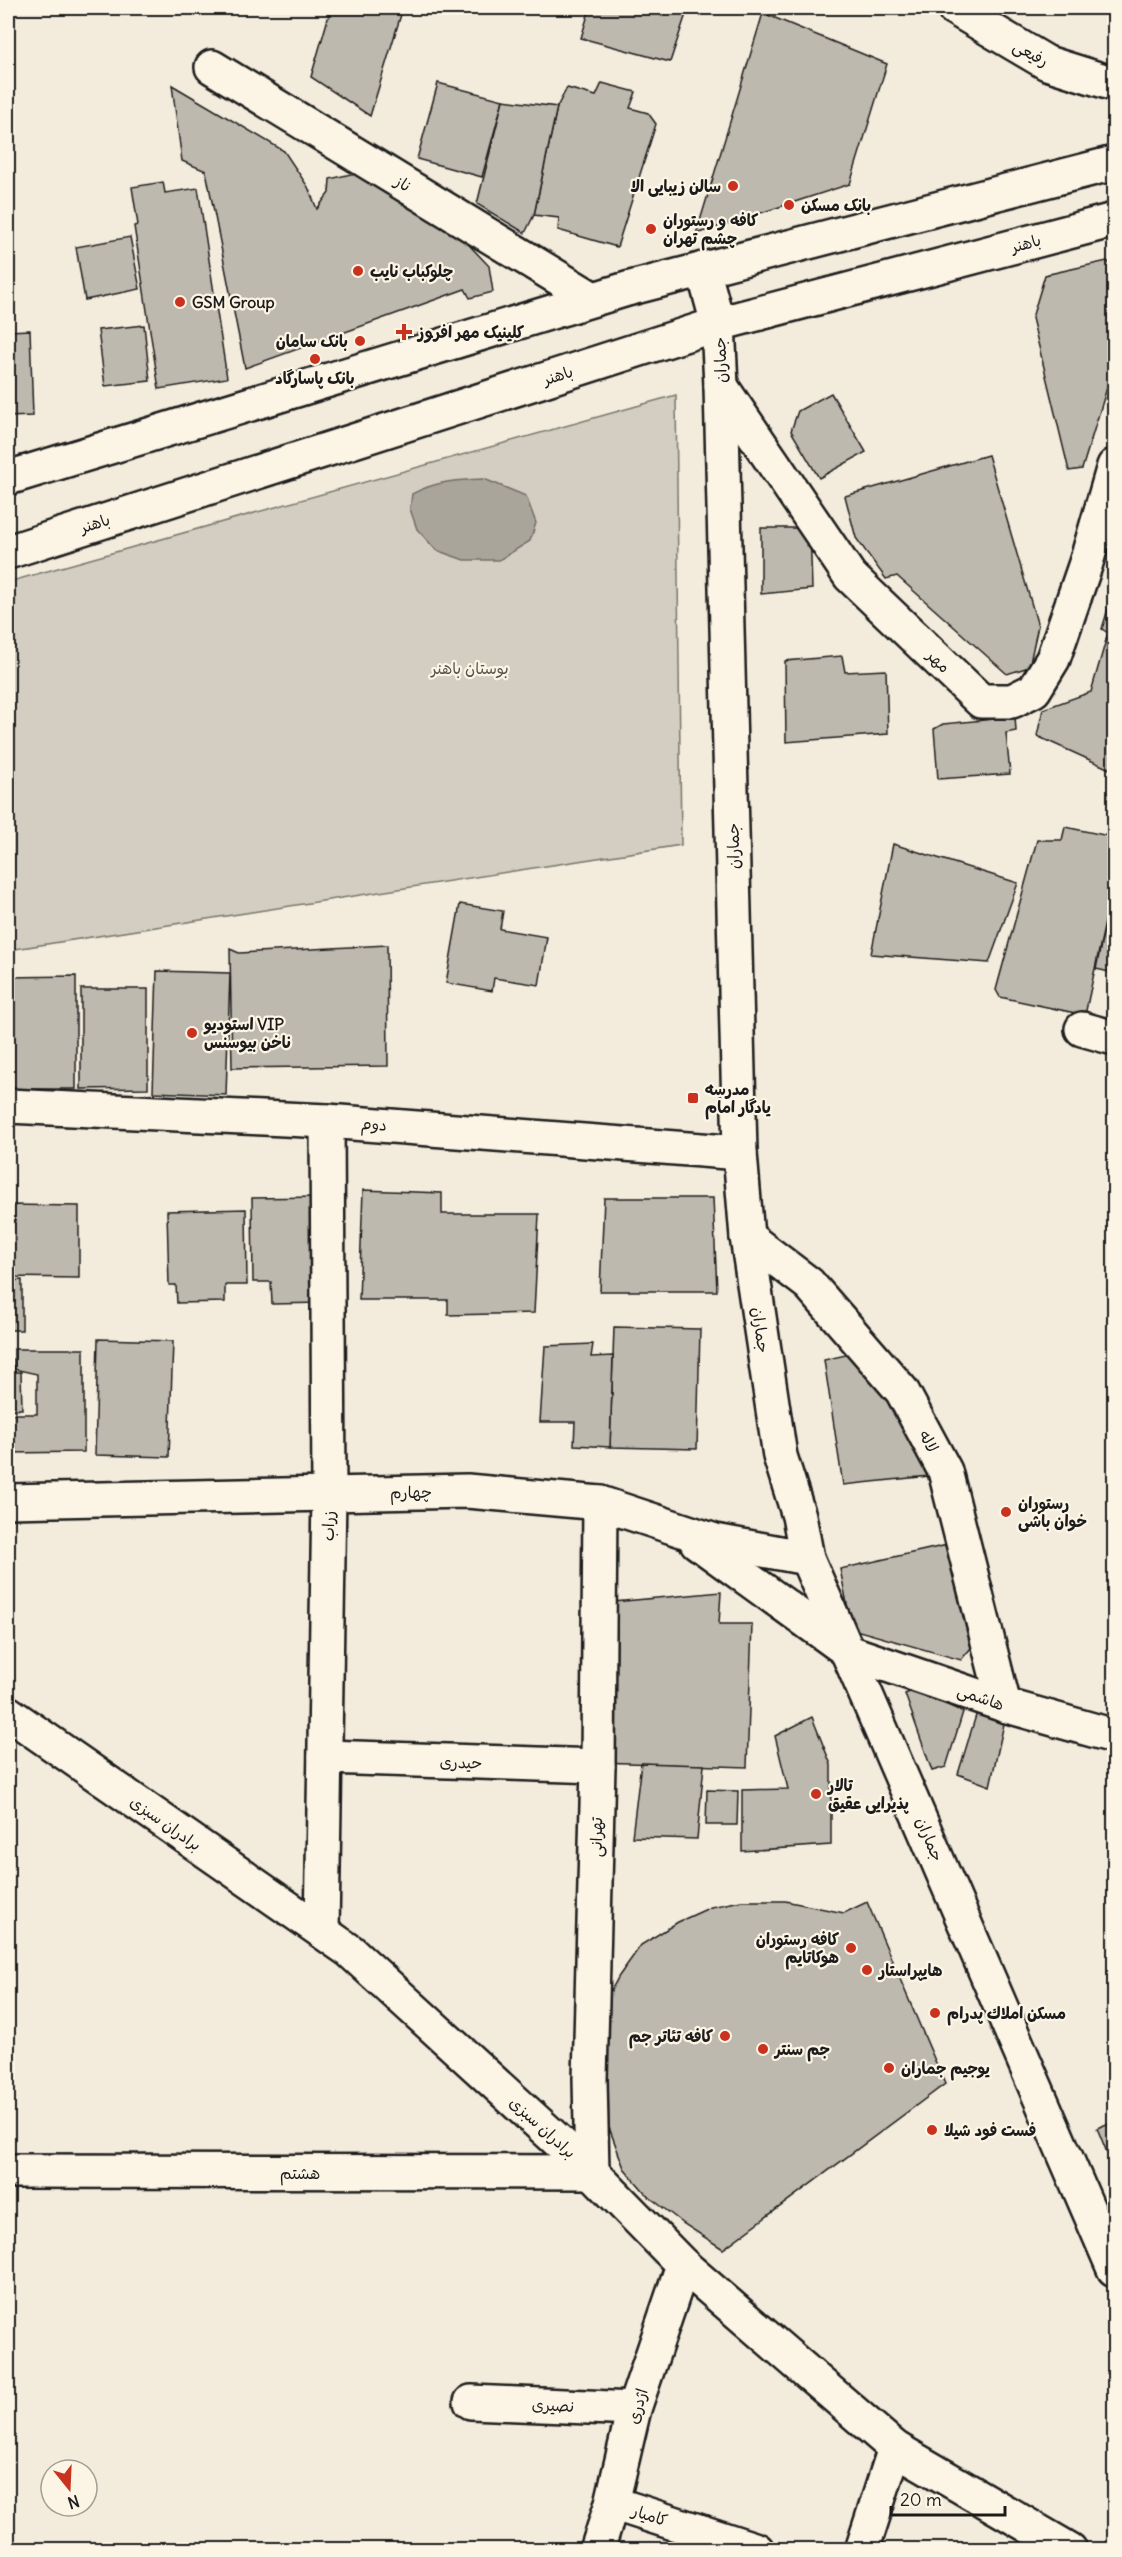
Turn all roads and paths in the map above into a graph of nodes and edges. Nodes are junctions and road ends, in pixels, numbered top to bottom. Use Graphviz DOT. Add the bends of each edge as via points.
graph roads {
  1 [pos="970,13"];
  2 [pos="212,67"];
  3 [pos="1114,84"];
  4 [pos="1114,163"];
  5 [pos="1114,220"];
  6 [pos="703,269"];
  7 [pos="593,299"];
  8 [pos="718,324"];
  9 [pos="721,386"];
  10 [pos="1114,466"];
  11 [pos="8,478"];
  12 [pos="8,552"];
  13 [pos="1082,1029"];
  14 [pos="1114,1038"];
  15 [pos="8,1106"];
  16 [pos="327,1120"];
  17 [pos="740,1153"];
  18 [pos="747,1237"];
  19 [pos="329,1494"];
  20 [pos="8,1501"];
  21 [pos="600,1503"];
  22 [pos="679,1529"];
  23 [pos="807,1558"];
  24 [pos="849,1652"];
  25 [pos="1004,1705"];
  26 [pos="8,1713"];
  27 [pos="1114,1736"];
  28 [pos="325,1757"];
  29 [pos="598,1766"];
  30 [pos="322,1931"];
  31 [pos="8,2172"];
  32 [pos="592,2172"];
  33 [pos="683,2265"];
  34 [pos="1114,2270"];
  35 [pos="471,2402"];
  36 [pos="634,2409"];
  37 [pos="895,2448"];
  38 [pos="612,2503"];
  39 [pos="597,2550"];
  40 [pos="757,2550"];
  41 [pos="862,2550"];
  42 [pos="1070,2550"];
  1 -- 3 [label="street, رفیعی" via="1047,63"];
  2 -- 7 [label="street, ناز"];
  4 -- 6 [label="street"];
  5 -- 8 [label="street, باهنر"];
  6 -- 7 [label="street"];
  6 -- 8 [label="street, جماران"];
  7 -- 11 [label="street"];
  8 -- 9 [label="street, جماران"];
  8 -- 12 [label="street, باهنر"];
  9 -- 10 [label="street, مهر" via="850,576 981,701 1012,701 1034,690 1053,659"];
  9 -- 17 [label="street, جماران"];
  13 -- 14 [label="street"];
  15 -- 16 [label="street, دوم"];
  16 -- 17 [label="street, دوم"];
  16 -- 19 [label="street, زراب"];
  17 -- 18 [label="street, جماران"];
  18 -- 23 [label="street, جماران" via="780,1456 799,1516"];
  18 -- 25 [label="street, لاله" via="810,1284 902,1391 945,1471"];
  19 -- 20 [label="street, چهارم"];
  19 -- 21 [label="street, چهارم" via="467,1491"];
  19 -- 28 [label="street, زراب"];
  21 -- 22 [label="street, چهارم"];
  21 -- 29 [label="street, تهرانی"];
  22 -- 23 [label="street, چهارم"];
  22 -- 24 [label="street"];
  23 -- 24 [label="street, جماران"];
  24 -- 25 [label="street, هاشمی"];
  24 -- 34 [label="street, جماران"];
  25 -- 27 [label="street, هاشمی"];
  26 -- 30 [label="street, برادران سبزی"];
  28 -- 29 [label="street, حیدری"];
  28 -- 30 [label="street, زراب"];
  29 -- 32 [label="street, تهرانی" via="590,2079"];
  30 -- 32 [label="street, برادران سبزی" via="350,1951"];
  31 -- 32 [label="street, هشتم"];
  32 -- 33 [label="street, برادران سبزی"];
  33 -- 36 [label="street, اژدری"];
  33 -- 37 [label="street, برادران سبزی"];
  35 -- 36 [label="street, نصیری"];
  36 -- 38 [label="street, اژدری"];
  37 -- 41 [label="street"];
  37 -- 42 [label="street, برادران سبزی"];
  38 -- 39 [label="street, اژدری"];
  38 -- 40 [label="street, کامیار"];
}
